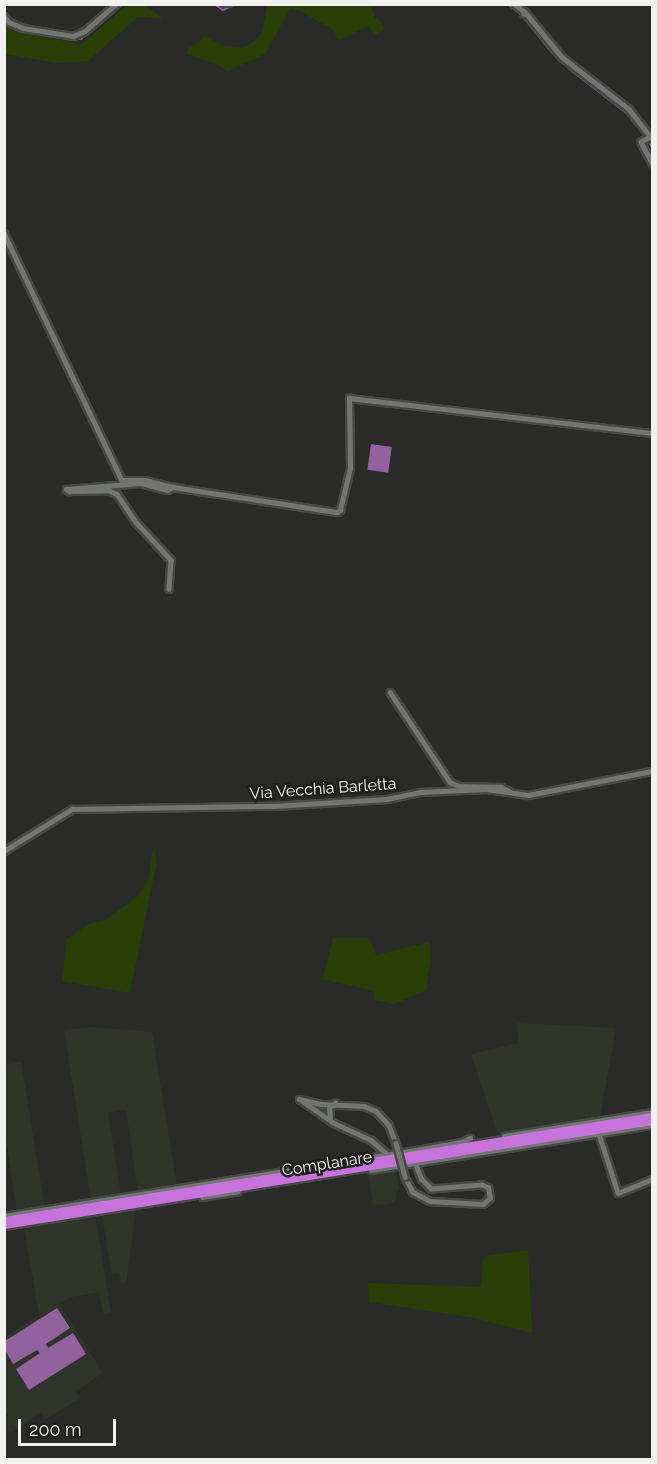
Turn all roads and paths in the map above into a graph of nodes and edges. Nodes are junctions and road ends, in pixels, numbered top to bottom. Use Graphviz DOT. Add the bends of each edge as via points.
graph roads {
  1 [pos="116,4"];
  2 [pos="223,4"];
  3 [pos="229,4"];
  4 [pos="515,4"];
  5 [pos="4,16"];
  6 [pos="649,138"];
  7 [pos="652,163"];
  8 [pos="4,233"];
  9 [pos="652,433"];
  10 [pos="173,487"];
  11 [pos="169,589"];
  12 [pos="390,692"];
  13 [pos="652,771"];
  14 [pos="516,795"];
  15 [pos="4,851"];
  16 [pos="335,1103"];
  17 [pos="321,1104"];
  18 [pos="317,1111"];
  19 [pos="652,1114"];
  20 [pos="332,1122"];
  21 [pos="652,1123"];
  22 [pos="599,1134"];
  23 [pos="504,1136"];
  24 [pos="470,1138"];
  25 [pos="374,1144"];
  26 [pos="392,1154"];
  27 [pos="378,1156"];
  28 [pos="365,1158"];
  29 [pos="415,1163"];
  30 [pos="652,1179"];
  31 [pos="4,1218"];
  32 [pos="4,1226"];
  1 -- 5 [label="street" via="85,32 73,36 23,28"];
  2 -- 3 [label="street"];
  4 -- 6 [label="street" via="562,57 636,115"];
  6 -- 7 [label="street" via="641,144"];
  8 -- 10 [label="street" via="121,479"];
  9 -- 10 [label="street" via="349,399 350,468 339,511"];
  10 -- 11 [label="street" via="167,490 146,483 66,490 108,490 117,494 136,522 171,560"];
  12 -- 14 [label="street" via="450,782 465,787 501,787"];
  13 -- 14 [label="street, Via Vecchia Barletta"];
  14 -- 15 [label="street, Via Vecchia Barletta" via="501,791 420,792 400,797 273,806 72,809"];
  16 -- 17 [label="street"];
  16 -- 18 [label="street"];
  16 -- 20 [label="street" via="329,1108"];
  16 -- 29 [label="street, bridge" via="376,1111 389,1125 405,1177 414,1192 430,1202 483,1204 490,1198 488,1188 482,1185 431,1189 421,1179"];
  17 -- 18 [label="street"];
  17 -- 18 [label="street" via="299,1099"];
  18 -- 20 [label="street"];
  19 -- 23 [label="street"];
  19 -- 31 [label="highway"];
  20 -- 25 [label="street"];
  21 -- 22 [label="street, Complanare"];
  21 -- 32 [label="highway"];
  22 -- 29 [label="street, Complanare"];
  22 -- 30 [label="street" via="618,1193"];
  24 -- 26 [label="street, Complanare"];
  25 -- 26 [label="street"];
  25 -- 27 [label="street"];
  25 -- 28 [label="street" via="372,1153"];
  26 -- 27 [label="street, Complanare"];
  27 -- 28 [label="street, Complanare"];
  28 -- 31 [label="street, Complanare"];
  29 -- 32 [label="street, Complanare"];
}
